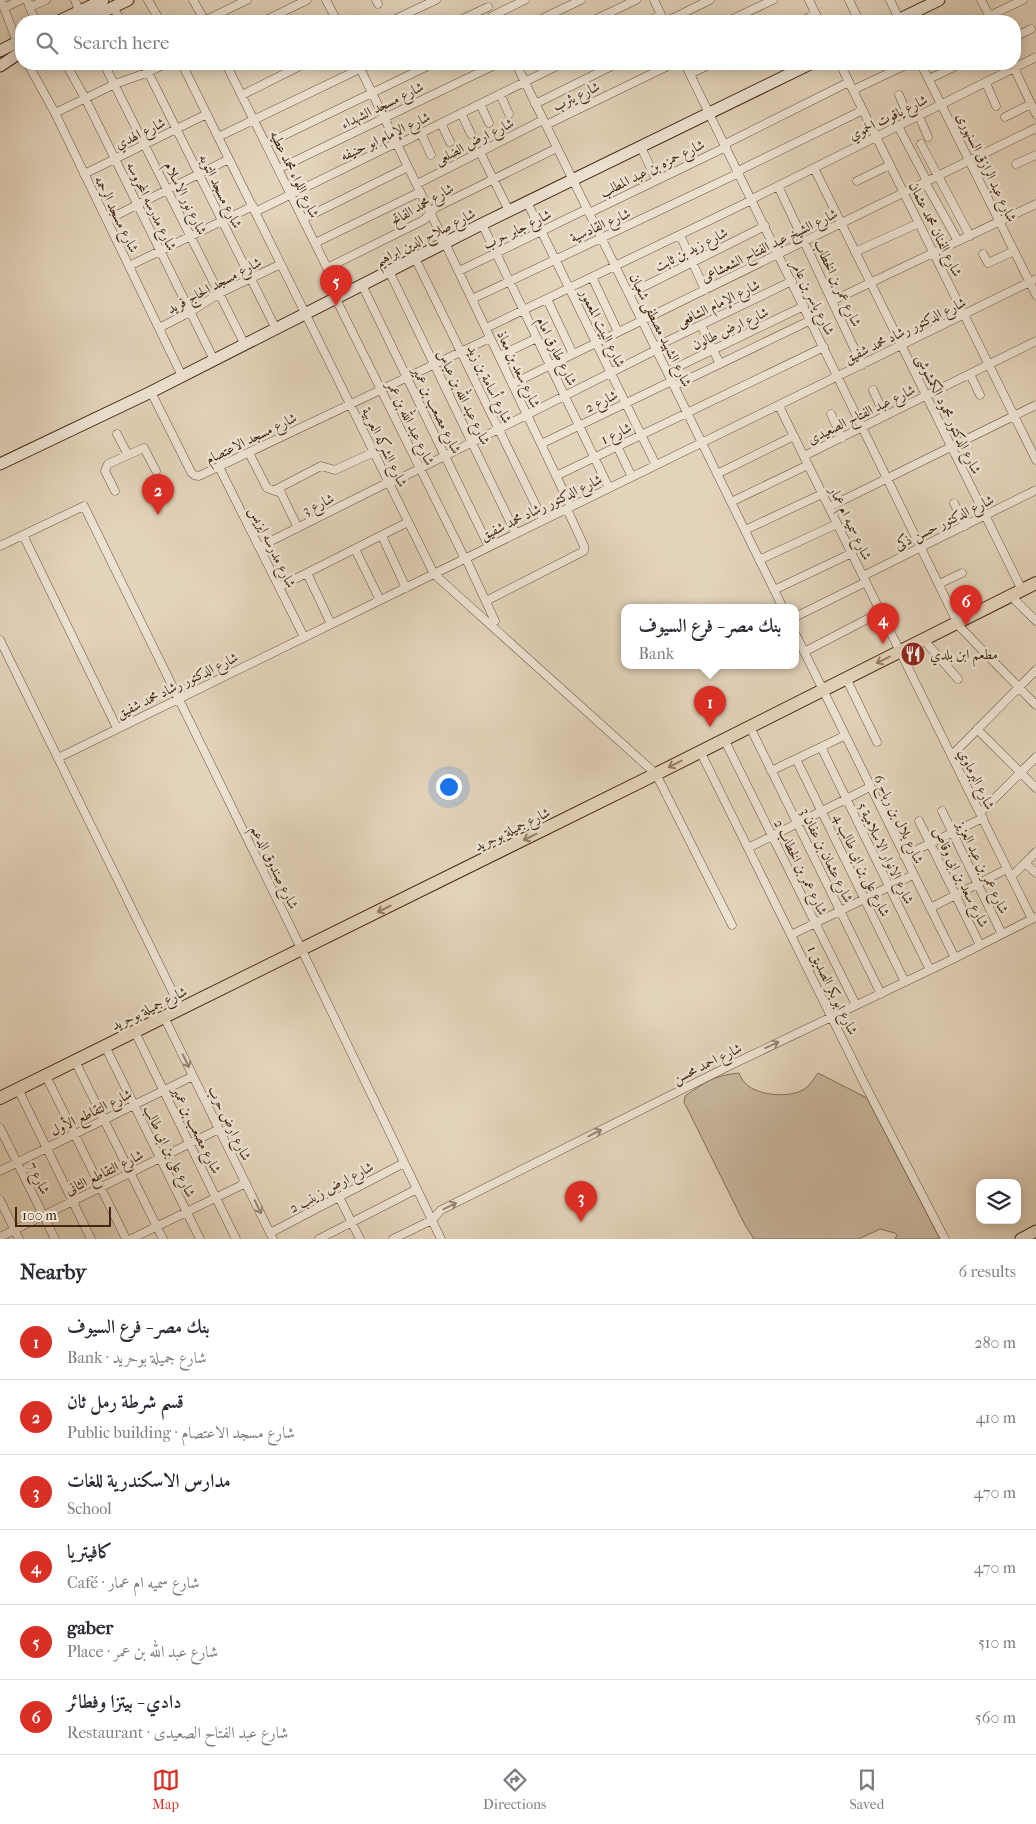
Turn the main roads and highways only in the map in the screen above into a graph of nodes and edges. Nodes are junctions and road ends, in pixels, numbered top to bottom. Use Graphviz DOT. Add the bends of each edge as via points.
graph roads {
  1 [pos="1036,583"];
  2 [pos="0,1098"];
  1 -- 2 [label="main road, شارع جميلة بوحريد, one-way"];
}
